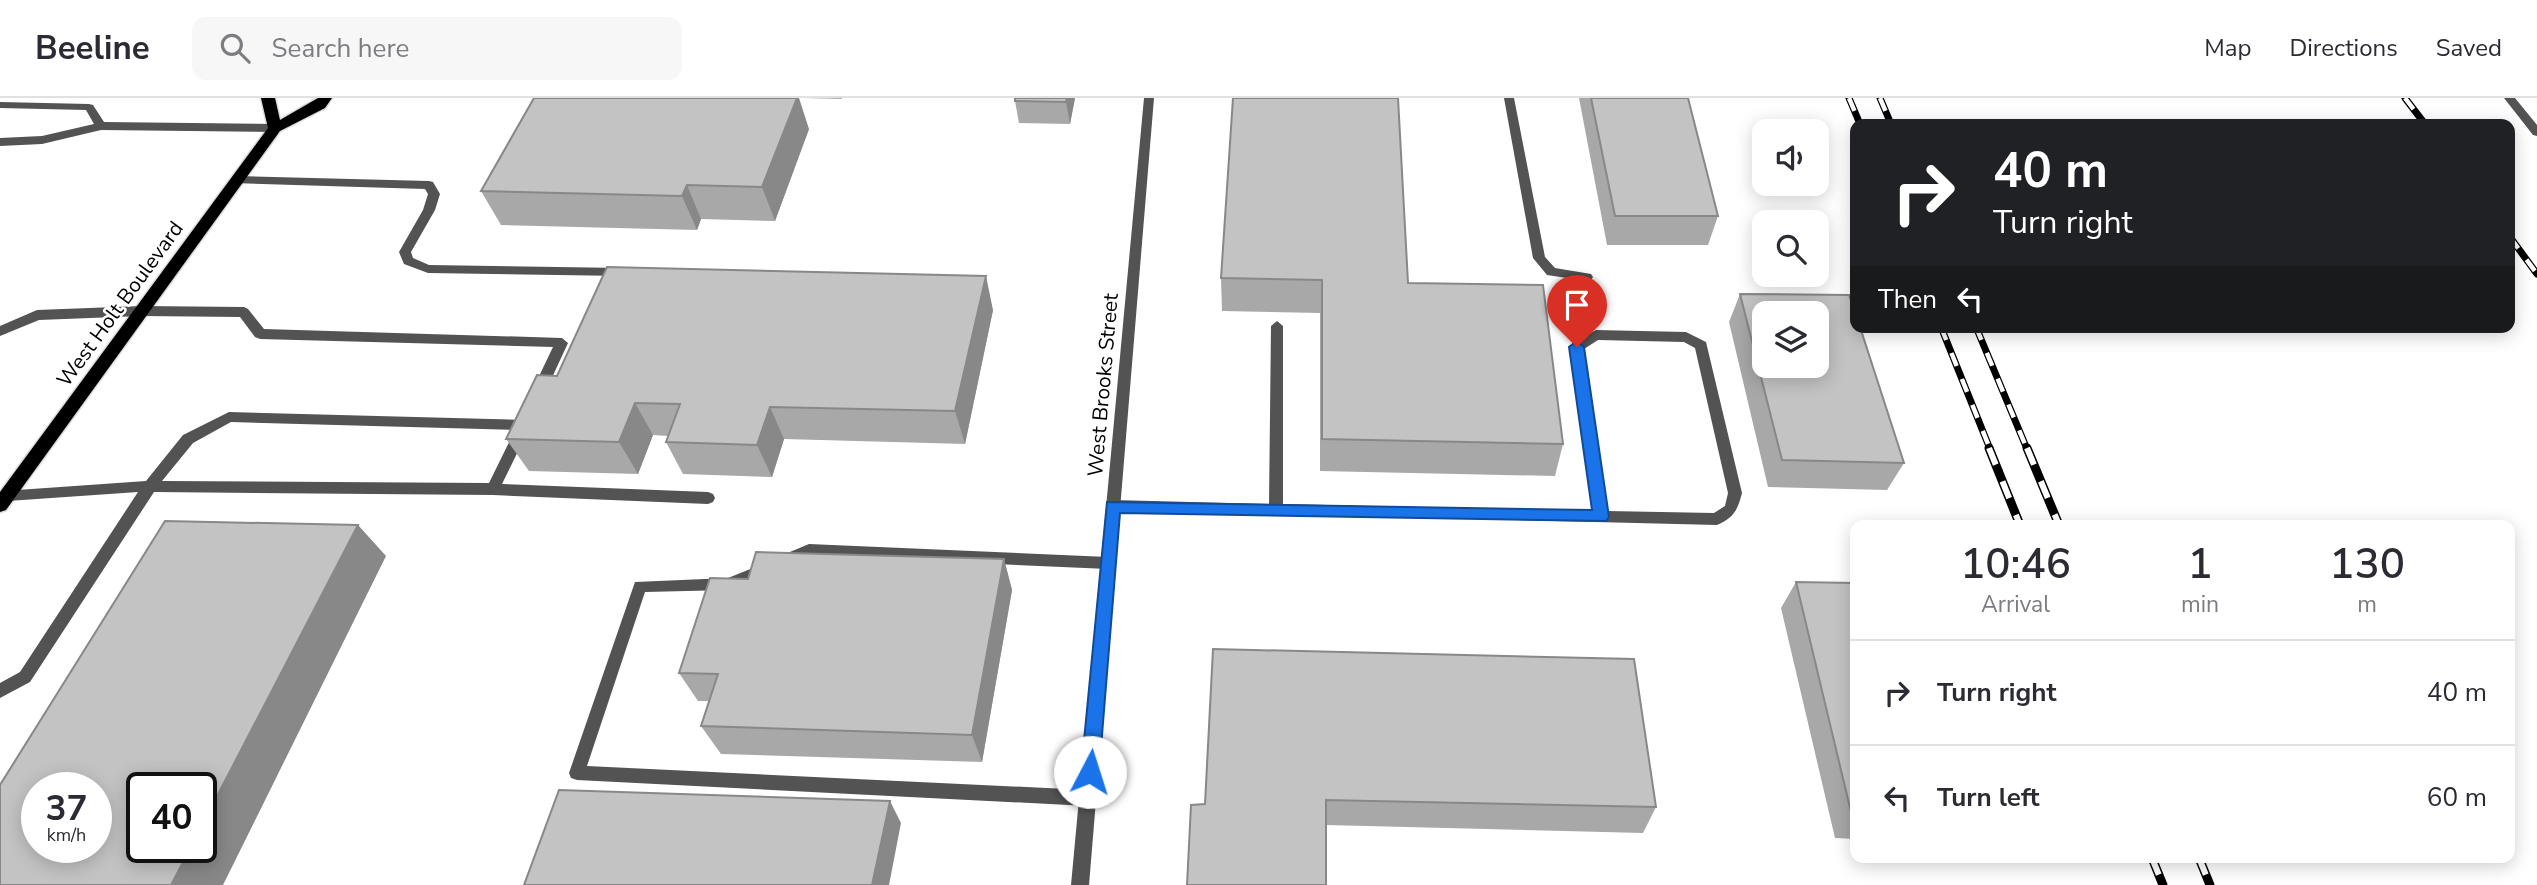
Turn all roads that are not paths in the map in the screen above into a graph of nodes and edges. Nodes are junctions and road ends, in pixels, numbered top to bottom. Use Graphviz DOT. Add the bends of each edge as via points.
graph roads {
  1 [pos="268,98"];
  2 [pos="325,98"];
  3 [pos="1149,98"];
  4 [pos="1509,98"];
  5 [pos="2509,98"];
  6 [pos="0,104"];
  7 [pos="101,125"];
  8 [pos="275,128"];
  9 [pos="2537,132"];
  10 [pos="0,142"];
  11 [pos="236,180"];
  12 [pos="643,272"];
  13 [pos="1587,277"];
  14 [pos="141,311"];
  15 [pos="1277,326"];
  16 [pos="0,331"];
  17 [pos="529,413"];
  18 [pos="149,486"];
  19 [pos="493,489"];
  20 [pos="708,498"];
  21 [pos="4,500"];
  22 [pos="1113,506"];
  23 [pos="1276,510"];
  24 [pos="1601,517"];
  25 [pos="1108,563"];
  26 [pos="0,691"];
  27 [pos="1087,798"];
  28 [pos="1080,885"];
  1 -- 8 [label="main road"];
  2 -- 8 [label="main road, West Holt Boulevard"];
  3 -- 22 [label="street, West Brooks Street"];
  4 -- 13 [label="street" via="1539,258 1551,272"];
  5 -- 9 [label="street"];
  6 -- 7 [label="street" via="89,107"];
  7 -- 8 [label="street"];
  7 -- 10 [label="street" via="42,140"];
  8 -- 11 [label="main road, West Holt Boulevard"];
  11 -- 12 [label="street" via="429,186 434,194 429,210 405,252 408,261 428,269"];
  11 -- 14 [label="main road, West Holt Boulevard"];
  14 -- 16 [label="street" via="37,315"];
  14 -- 17 [label="street" via="244,312 260,334 562,343"];
  14 -- 21 [label="main road, West Holt Boulevard"];
  15 -- 23 [label="street"];
  17 -- 18 [label="street" via="229,416 188,439"];
  17 -- 19 [label="street"];
  18 -- 19 [label="street"];
  18 -- 21 [label="street"];
  18 -- 26 [label="street" via="25,677"];
  19 -- 20 [label="street"];
  22 -- 23 [label="street"];
  22 -- 25 [label="street, West Brooks Street"];
  23 -- 24 [label="street"];
  24 -- 24 [label="street" via="1717,519 1731,509 1735,493 1701,345 1686,337 1596,335 1577,347"];
  25 -- 27 [label="street, West Brooks Street"];
  25 -- 27 [label="street" via="809,550 729,584 640,586 576,773"];
  27 -- 28 [label="street, West Brooks Street"];
}
